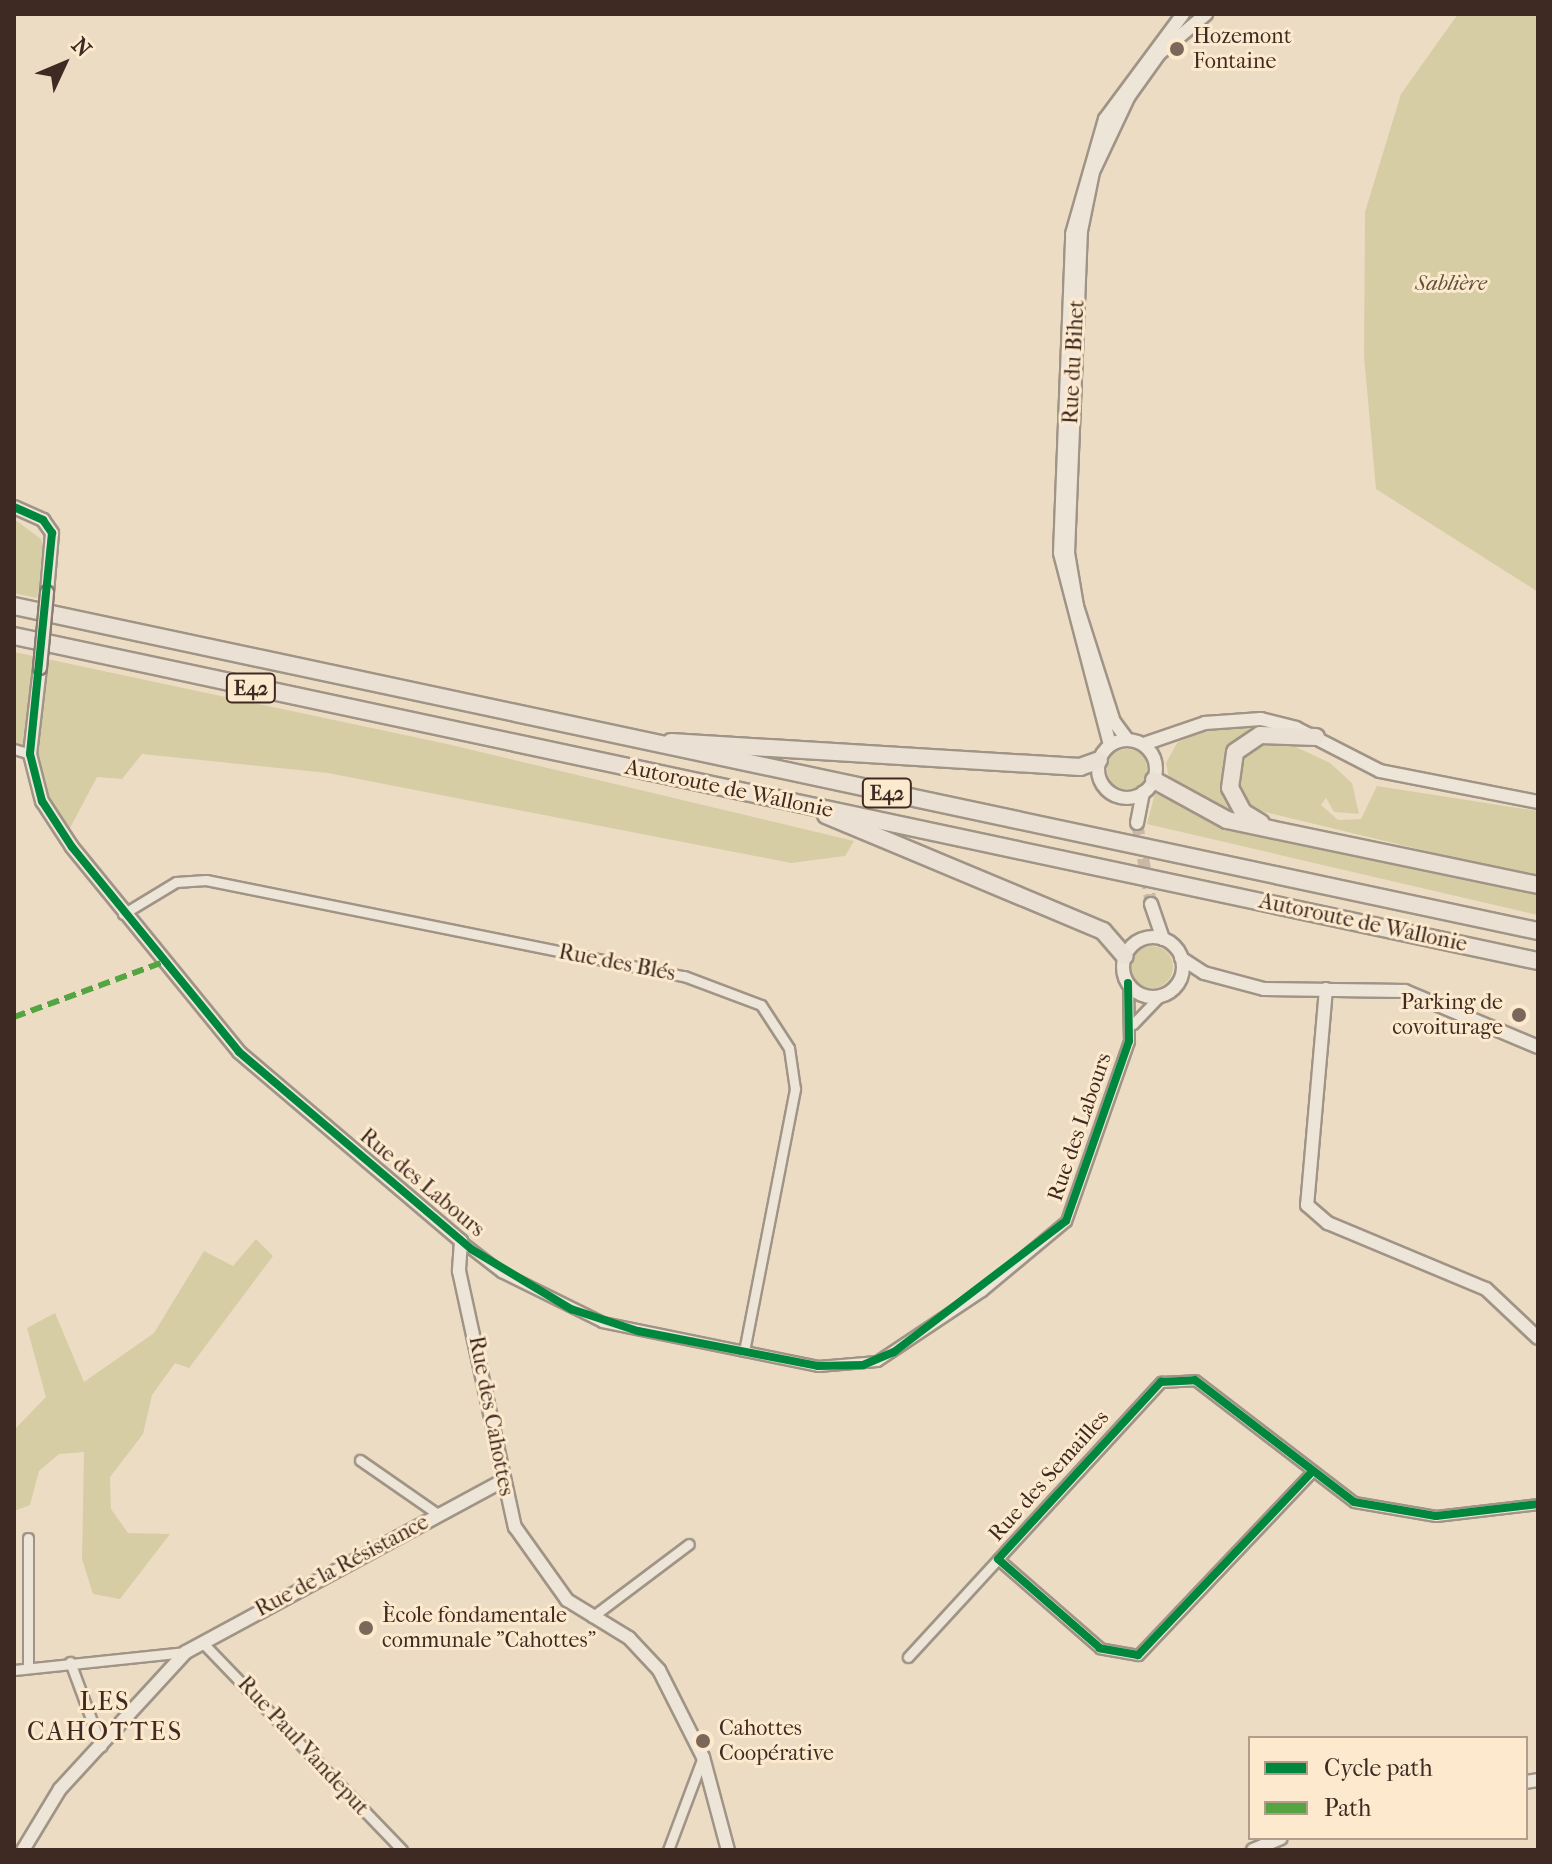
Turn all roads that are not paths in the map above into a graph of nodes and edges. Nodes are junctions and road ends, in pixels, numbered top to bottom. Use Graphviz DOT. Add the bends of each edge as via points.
graph roads {
  1 [pos="1183,14"];
  2 [pos="1206,14"];
  3 [pos="14,507"];
  4 [pos="14,606"];
  5 [pos="14,636"];
  6 [pos="1316,737"];
  7 [pos="1173,738"];
  8 [pos="1127,739"];
  9 [pos="656,744"];
  10 [pos="1144,744"];
  11 [pos="1110,745"];
  12 [pos="14,749"];
  13 [pos="30,754"];
  14 [pos="1099,760"];
  15 [pos="1156,773"];
  16 [pos="1143,793"];
  17 [pos="1125,798"];
  18 [pos="1538,802"];
  19 [pos="810,806"];
  20 [pos="1280,832"];
  21 [pos="1538,885"];
  22 [pos="123,914"];
  23 [pos="1538,931"];
  24 [pos="1145,938"];
  25 [pos="1163,939"];
  26 [pos="1125,956"];
  27 [pos="1181,958"];
  28 [pos="1538,961"];
  29 [pos="1204,973"];
  30 [pos="1128,983"];
  31 [pos="1176,985"];
  32 [pos="1326,989"];
  33 [pos="1161,995"];
  34 [pos="1133,1024"];
  35 [pos="1538,1047"];
  36 [pos="461,1241"];
  37 [pos="1538,1338"];
  38 [pos="744,1351"];
  39 [pos="360,1460"];
  40 [pos="1310,1474"];
  41 [pos="500,1482"];
  42 [pos="1538,1504"];
  43 [pos="439,1515"];
  44 [pos="28,1538"];
  45 [pos="687,1543"];
  46 [pos="998,1559"];
  47 [pos="592,1617"];
  48 [pos="203,1643"];
  49 [pos="186,1652"];
  50 [pos="908,1657"];
  51 [pos="70,1662"];
  52 [pos="28,1668"];
  53 [pos="14,1670"];
  54 [pos="101,1746"];
  55 [pos="703,1757"];
  56 [pos="1276,1840"];
  57 [pos="23,1850"];
  58 [pos="402,1850"];
  59 [pos="668,1850"];
  60 [pos="728,1850"];
  61 [pos="1253,1850"];
  1 -- 11 [label="street, Rue du Bihet" via="1105,119 1072,234 1060,553"];
  2 -- 8 [label="street, Rue du Bihet" via="1170,43 1129,96 1093,172 1081,231 1068,553 1077,606 1114,722"];
  3 -- 13 [label="street, Rue des Labours, bridge" via="43,520 52,533"];
  4 -- 9 [label="highway, Autoroute de Wallonie / E42"];
  5 -- 19 [label="highway, Autoroute de Wallonie / E42"];
  6 -- 7 [label="street" via="1278,721 1241,718 1205,723"];
  6 -- 18 [label="street" via="1380,771"];
  6 -- 20 [label="highway" via="1252,737 1230,763 1230,788 1243,812"];
  7 -- 10 [label="street"];
  7 -- 15 [label="street"];
  8 -- 10 [label="street"];
  8 -- 11 [label="street"];
  9 -- 14 [label="highway" via="701,739 1080,767"];
  9 -- 23 [label="highway, Autoroute de Wallonie / E42"];
  10 -- 15 [label="street"];
  11 -- 14 [label="street"];
  12 -- 13 [label="street"];
  13 -- 22 [label="street, Rue des Labours" via="42,801"];
  14 -- 17 [label="street" via="1106,789"];
  15 -- 16 [label="street"];
  15 -- 20 [label="highway" via="1195,808"];
  16 -- 17 [label="street"];
  16 -- 17 [label="street" via="1137,823"];
  19 -- 26 [label="highway" via="1103,931"];
  19 -- 28 [label="highway, Autoroute de Wallonie / E42"];
  20 -- 21 [label="highway"];
  22 -- 36 [label="street, Rue des Labours" via="239,1052"];
  22 -- 38 [label="street, Rue des Blés" via="176,882 206,880 684,976 761,1005 789,1048 795,1089"];
  24 -- 25 [label="street"];
  24 -- 25 [label="street" via="1152,910"];
  24 -- 26 [label="street"];
  25 -- 27 [label="street"];
  26 -- 30 [label="street"];
  27 -- 29 [label="street"];
  27 -- 31 [label="street"];
  29 -- 31 [label="street"];
  29 -- 32 [label="street" via="1264,989"];
  30 -- 33 [label="street" via="1143,995"];
  30 -- 34 [label="street, Rue des Labours"];
  31 -- 33 [label="street"];
  32 -- 35 [label="street" via="1405,991"];
  32 -- 37 [label="street" via="1307,1205 1328,1223 1486,1289"];
  33 -- 34 [label="street, Rue des Labours"];
  34 -- 38 [label="street, Rue des Labours" via="1079,1193 1052,1237 877,1361 818,1366"];
  36 -- 38 [label="street, Rue des Labours" via="501,1272 602,1322"];
  36 -- 41 [label="street, Rue des Cahottes" via="459,1271"];
  39 -- 43 [label="street"];
  40 -- 42 [label="street, Rue des Semailles" via="1354,1502 1396,1514"];
  40 -- 46 [label="street, Rue des Semailles" via="1195,1380 1161,1382"];
  40 -- 46 [label="street, Rue des Semailles" via="1138,1655 1100,1648"];
  41 -- 43 [label="street, Rue de la Résistance"];
  41 -- 47 [label="street, Rue des Cahottes" via="525,1547 547,1580"];
  43 -- 48 [label="street, Rue de la Résistance"];
  44 -- 52 [label="street"];
  45 -- 47 [label="street"];
  46 -- 50 [label="street, Rue des Semailles"];
  47 -- 55 [label="street, Rue des Cahottes" via="629,1638 659,1670"];
  48 -- 49 [label="street, Rue de la Résistance"];
  48 -- 58 [label="street, Rue Paul Vandeput"];
  49 -- 51 [label="street"];
  49 -- 54 [label="street, Rue de la Résistance"];
  51 -- 52 [label="street"];
  51 -- 54 [label="street"];
  52 -- 53 [label="street"];
  54 -- 57 [label="street, Rue de la Résistance" via="60,1789"];
  55 -- 59 [label="street"];
  55 -- 60 [label="street, Rue des Cahottes"];
  56 -- 61 [label="street"];
}
